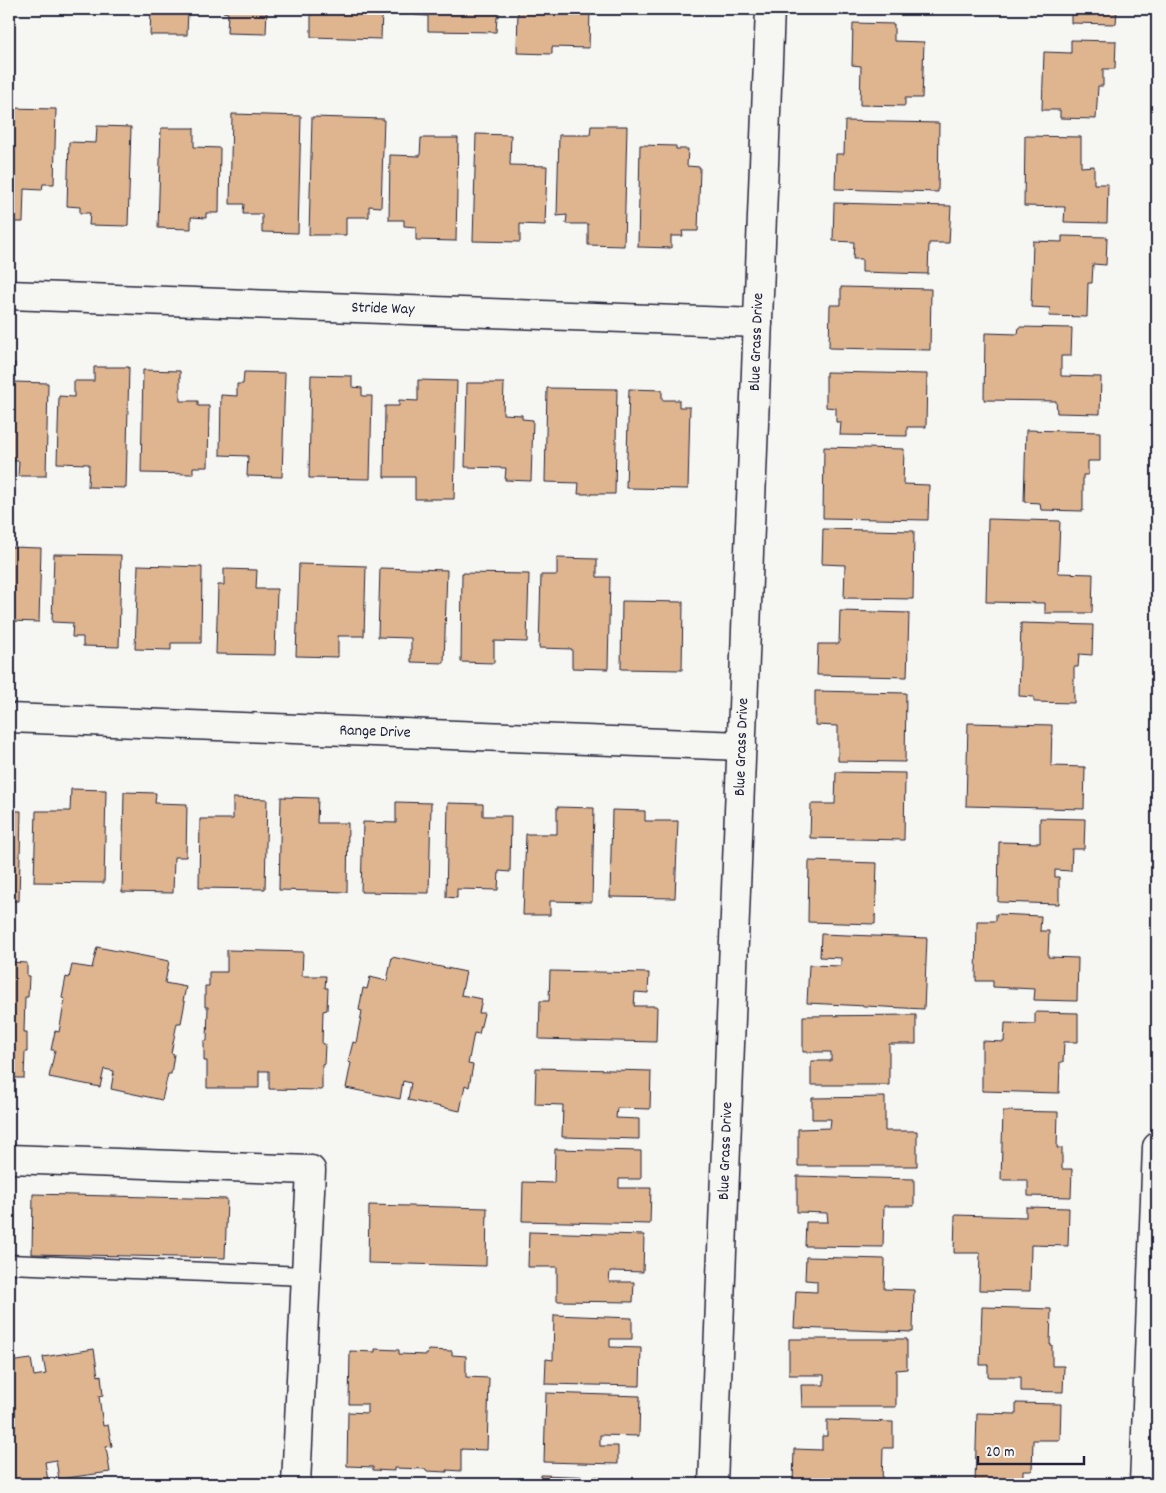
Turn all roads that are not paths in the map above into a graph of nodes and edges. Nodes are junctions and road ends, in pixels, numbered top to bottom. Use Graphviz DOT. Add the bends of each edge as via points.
graph roads {
  1 [pos="770,9"];
  2 [pos="9,294"];
  3 [pos="758,324"];
  4 [pos="9,718"];
  5 [pos="742,746"];
  6 [pos="1157,1147"];
  7 [pos="9,1160"];
  8 [pos="1156,1209"];
  9 [pos="9,1264"];
  10 [pos="306,1276"];
  11 [pos="296,1484"];
  12 [pos="713,1484"];
  13 [pos="1144,1484"];
  1 -- 3 [label="street, Blue Grass Drive"];
  2 -- 3 [label="street, Stride Way"];
  3 -- 5 [label="street, Blue Grass Drive"];
  4 -- 5 [label="street, Range Drive"];
  5 -- 12 [label="street, Blue Grass Drive"];
  6 -- 8 [label="street"];
  7 -- 10 [label="street" via="311,1170"];
  8 -- 13 [label="street"];
  9 -- 10 [label="lane"];
  10 -- 11 [label="street"];
}
